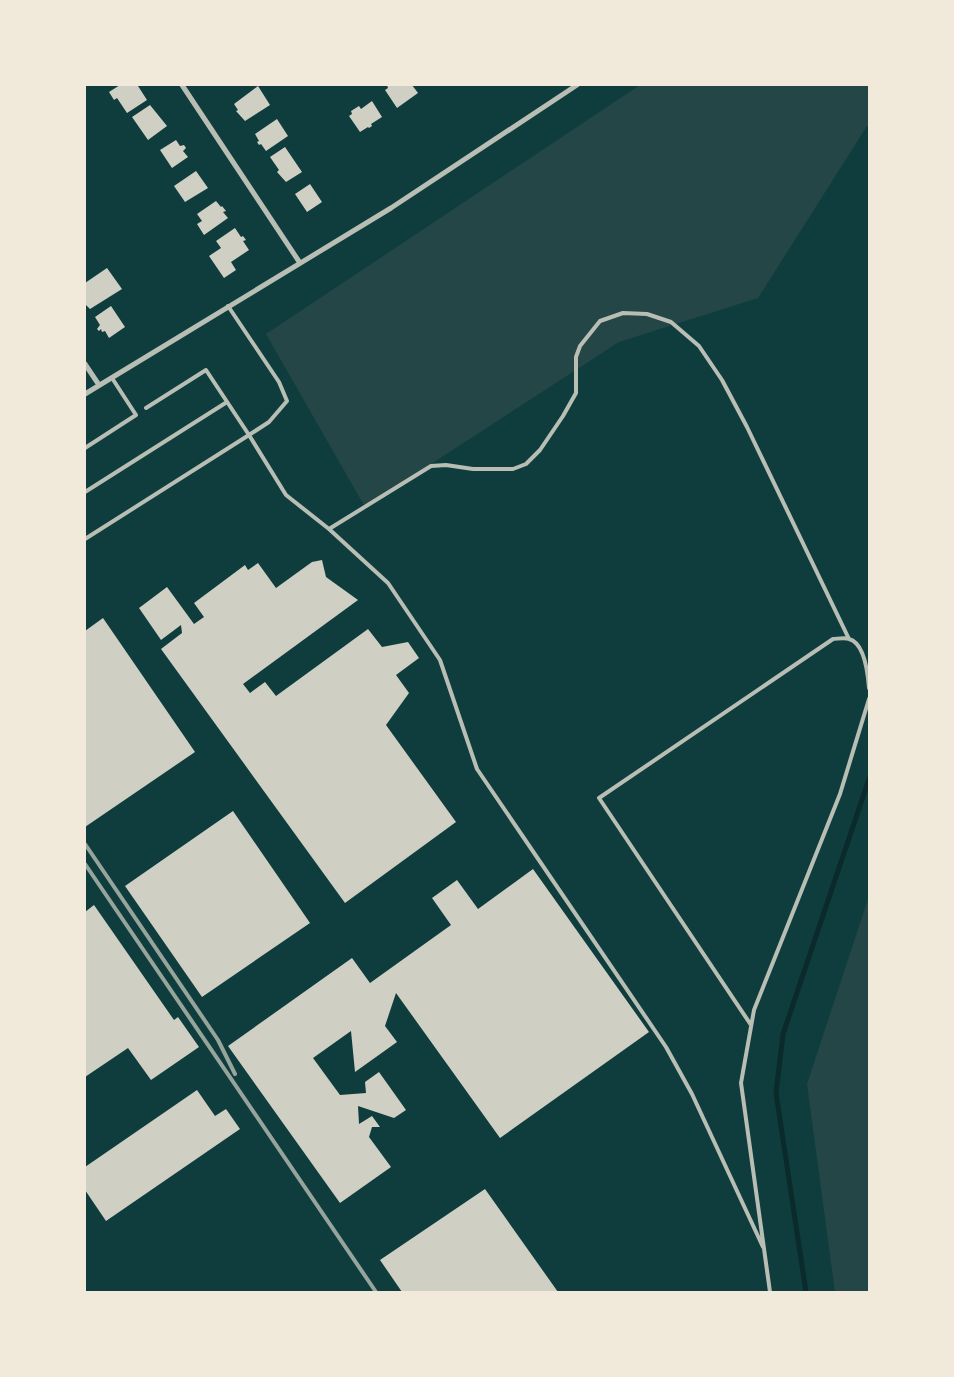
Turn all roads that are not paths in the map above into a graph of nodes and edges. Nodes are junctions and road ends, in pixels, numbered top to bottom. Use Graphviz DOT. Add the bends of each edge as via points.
graph roads {
  1 [pos="182,85"];
  2 [pos="577,85"];
  3 [pos="300,263"];
  4 [pos="228,306"];
  5 [pos="85,364"];
  6 [pos="112,378"];
  7 [pos="99,385"];
  8 [pos="85,394"];
  9 [pos="227,402"];
  10 [pos="146,408"];
  11 [pos="249,435"];
  12 [pos="85,448"];
  13 [pos="85,492"];
  14 [pos="329,529"];
  15 [pos="85,539"];
  16 [pos="849,639"];
  17 [pos="869,688"];
  18 [pos="869,699"];
  19 [pos="751,1025"];
  20 [pos="763,1247"];
  21 [pos="770,1292"];
  1 -- 3 [label="street"];
  2 -- 3 [label="street" via="391,208"];
  3 -- 4 [label="street"];
  4 -- 6 [label="street"];
  4 -- 11 [label="lane" via="279,382 287,401 269,422"];
  5 -- 7 [label="street"];
  6 -- 7 [label="street"];
  6 -- 12 [label="lane" via="136,416"];
  7 -- 8 [label="street"];
  9 -- 10 [label="lane" via="206,370"];
  9 -- 11 [label="lane"];
  9 -- 13 [label="lane"];
  11 -- 14 [label="lane" via="286,495"];
  11 -- 15 [label="lane"];
  14 -- 16 [label="lane" via="431,466 512,469 526,464 540,450 576,393 576,357 590,333 600,321 623,314 647,314 671,322 699,346 722,380"];
  14 -- 20 [label="lane" via="388,583 440,660 477,769 666,1047 692,1094"];
  16 -- 17 [label="lane" via="856,644 867,665"];
  16 -- 19 [label="lane" via="833,639 599,798"];
  18 -- 19 [label="lane" via="840,794 754,1010"];
  19 -- 20 [label="lane" via="741,1083"];
  20 -- 21 [label="lane"];
}
